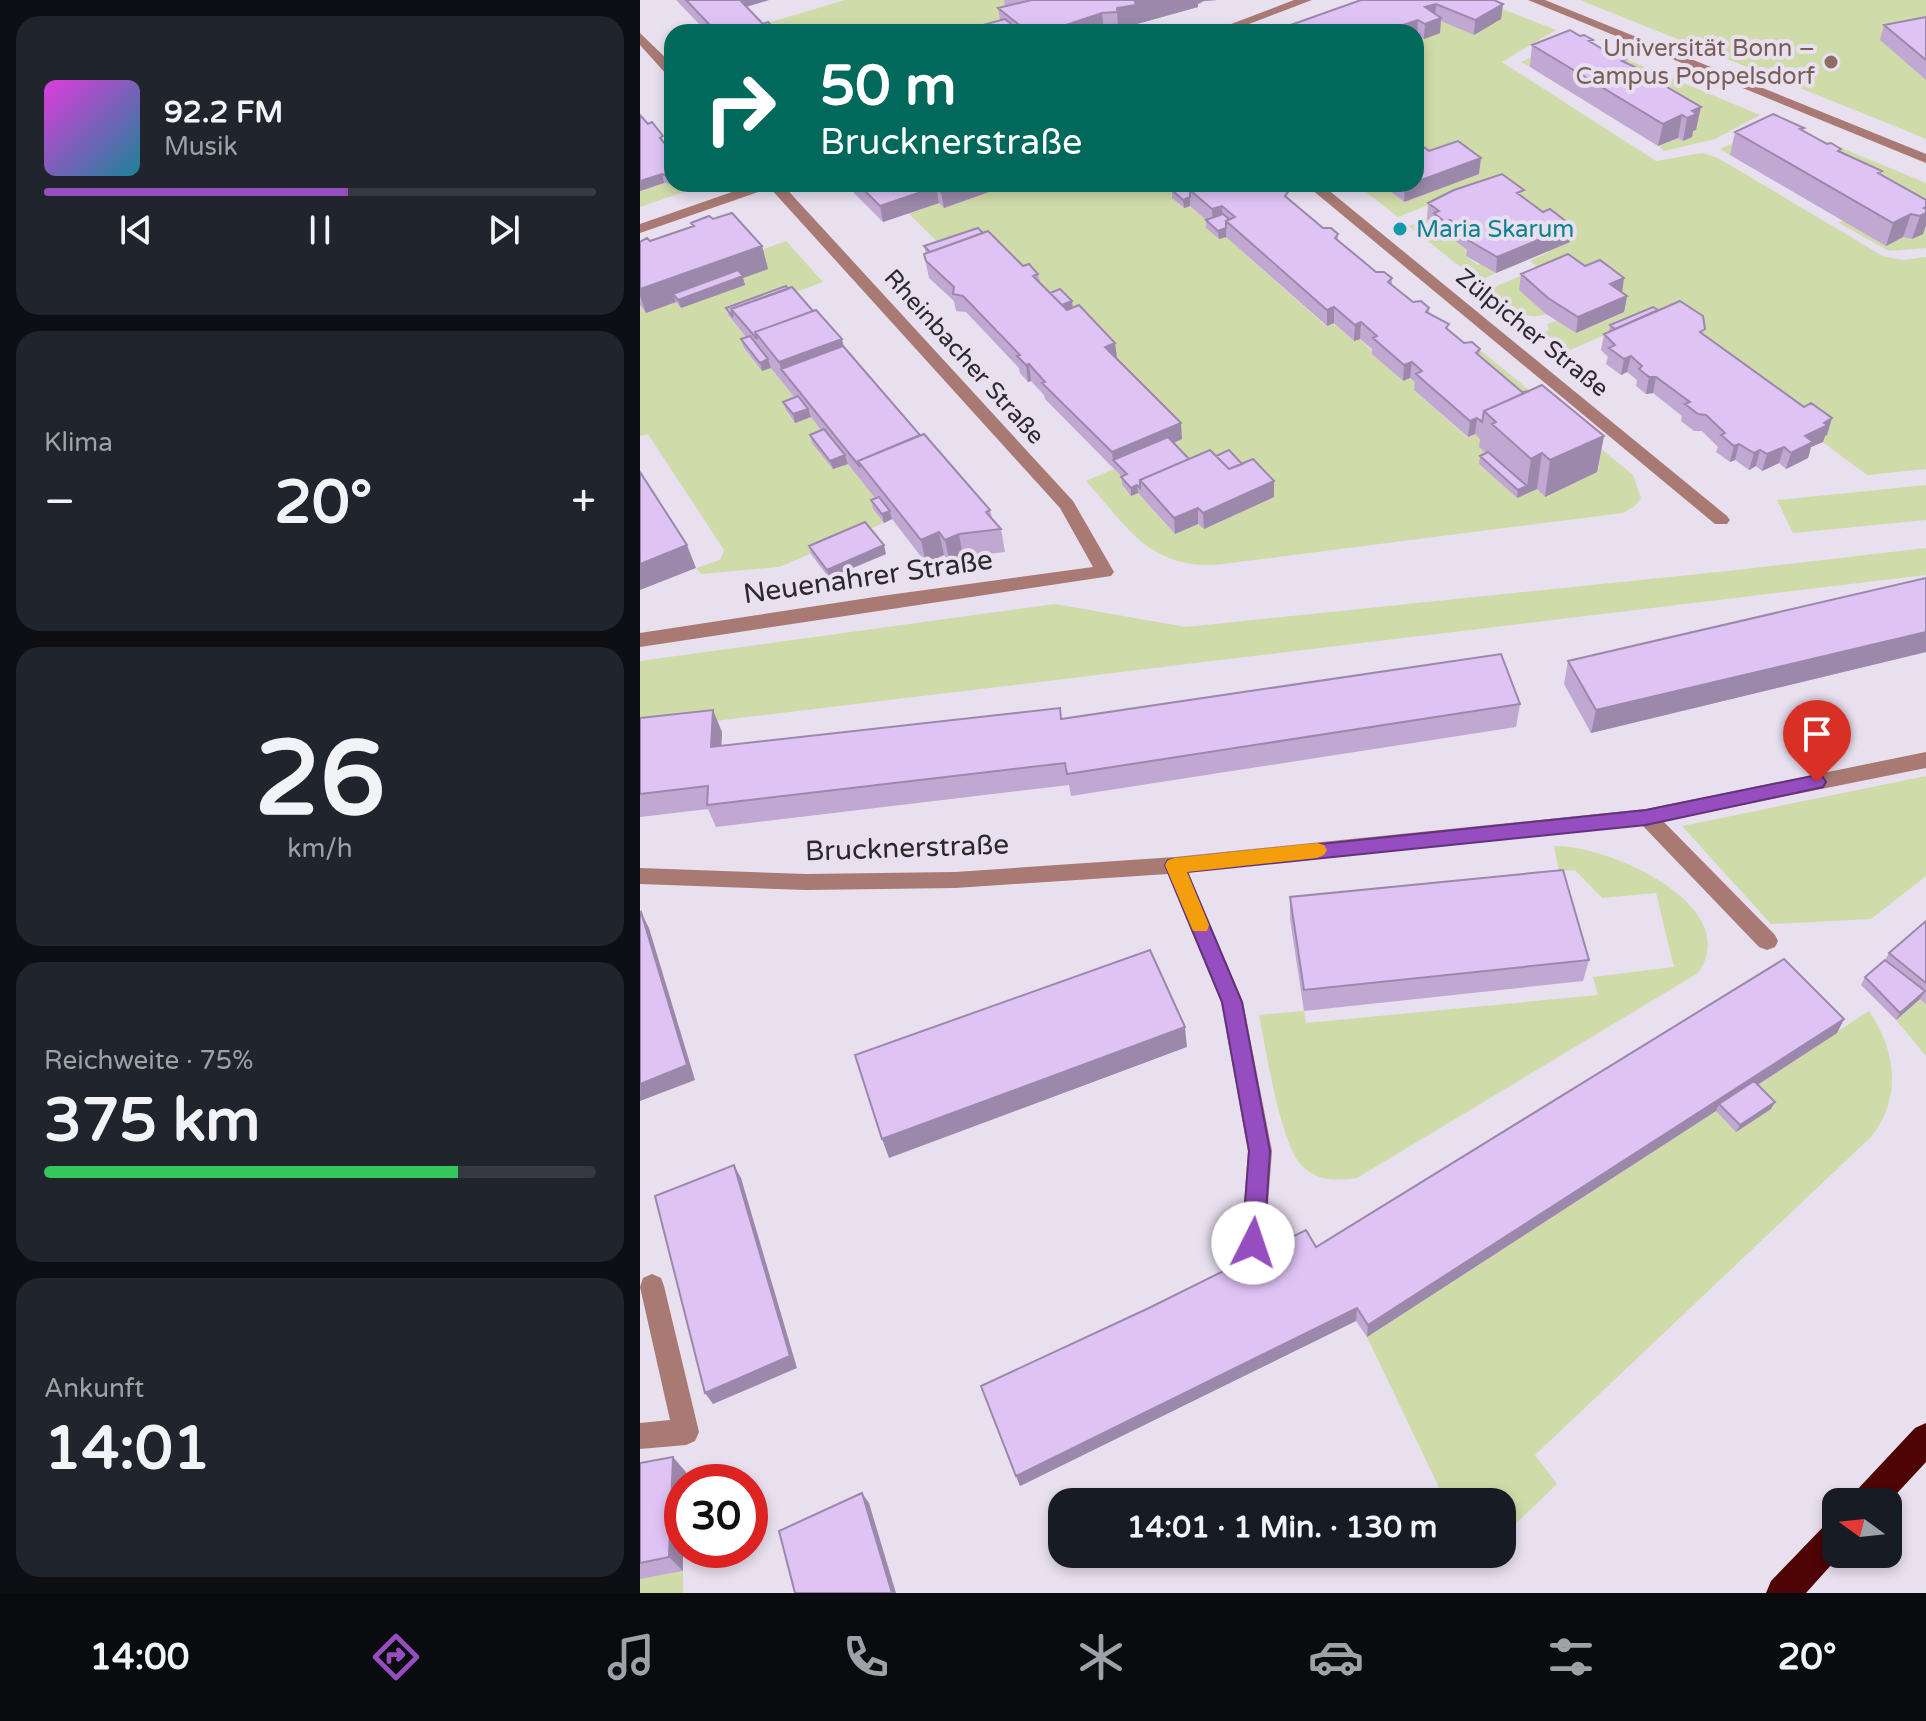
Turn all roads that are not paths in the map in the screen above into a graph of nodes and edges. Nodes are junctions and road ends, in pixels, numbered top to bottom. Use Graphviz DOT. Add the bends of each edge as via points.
graph roads {
  1 [pos="1306,0"];
  2 [pos="1534,0"];
  3 [pos="1238,24"];
  4 [pos="640,37"];
  5 [pos="664,63"];
  6 [pos="1926,159"];
  7 [pos="749,192"];
  8 [pos="779,192"];
  9 [pos="1322,192"];
  10 [pos="640,229"];
  11 [pos="1721,520"];
  12 [pos="1105,572"];
  13 [pos="640,640"];
  14 [pos="1926,760"];
  15 [pos="1646,817"];
  16 [pos="1175,865"];
  17 [pos="640,876"];
  18 [pos="1767,941"];
  19 [pos="1253,1243"];
  20 [pos="652,1286"];
  21 [pos="640,1436"];
  22 [pos="1926,1439"];
  23 [pos="1880,1488"];
  24 [pos="1822,1551"];
  25 [pos="1783,1593"];
  1 -- 3 [label="street"];
  2 -- 6 [label="street"];
  4 -- 5 [label="street"];
  7 -- 10 [label="street"];
  8 -- 12 [label="street, Rheinbacher Straße" via="1067,505"];
  9 -- 11 [label="street, Zülpicher Straße"];
  12 -- 13 [label="street, Neuenahrer Straße"];
  14 -- 15 [label="street, Brucknerstraße"];
  15 -- 16 [label="street, Brucknerstraße"];
  15 -- 18 [label="street"];
  16 -- 17 [label="street, Brucknerstraße" via="955,880"];
  16 -- 19 [label="street" via="1232,1002 1260,1151"];
  20 -- 21 [label="street" via="686,1432"];
  22 -- 23 [label="highway"];
  24 -- 25 [label="highway"];
}
